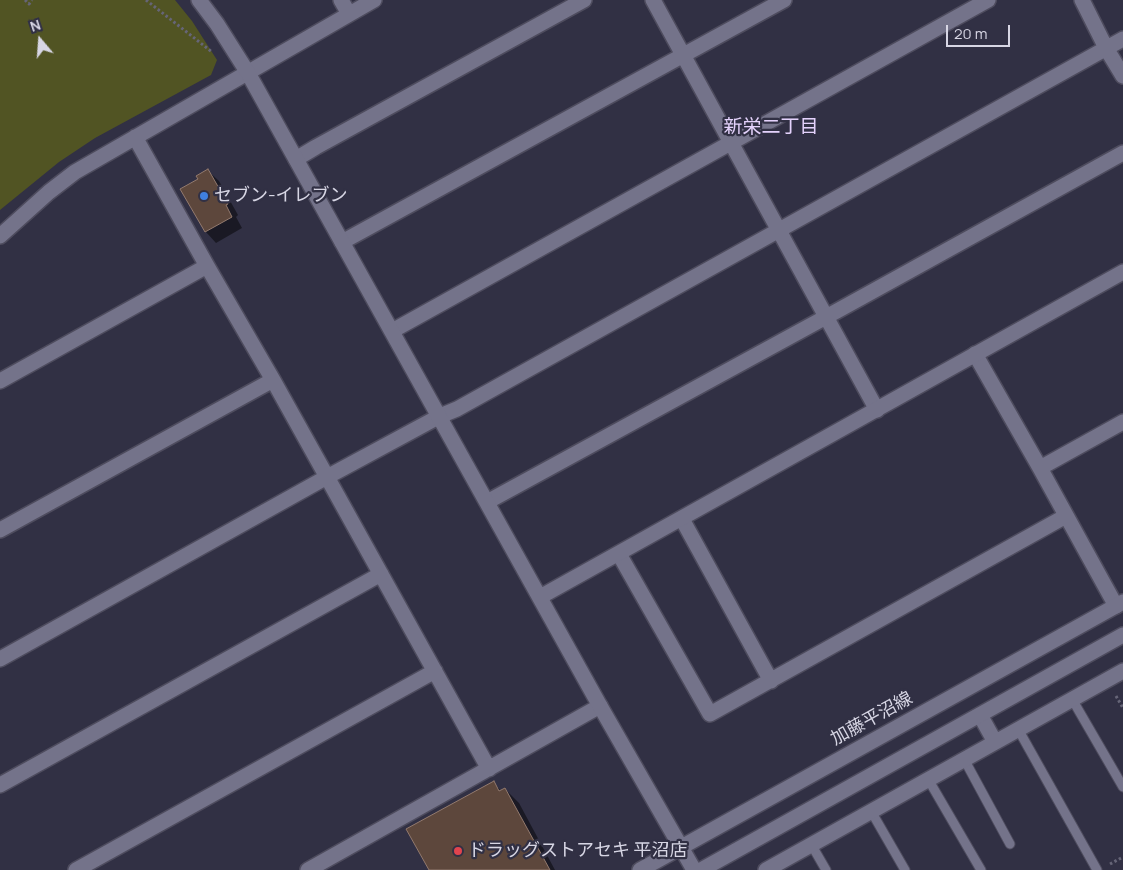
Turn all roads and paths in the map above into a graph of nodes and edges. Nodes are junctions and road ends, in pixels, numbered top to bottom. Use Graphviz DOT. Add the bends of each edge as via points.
graph roads {
  1 [pos="25,0"];
  2 [pos="32,0"];
  3 [pos="146,0"];
  4 [pos="199,0"];
  5 [pos="341,0"];
  6 [pos="374,0"];
  7 [pos="584,0"];
  8 [pos="653,0"];
  9 [pos="784,0"];
  10 [pos="988,0"];
  11 [pos="1082,0"];
  12 [pos="349,14"];
  13 [pos="1123,39"];
  14 [pos="1106,48"];
  15 [pos="214,54"];
  16 [pos="683,56"];
  17 [pos="248,73"];
  18 [pos="1123,76"];
  19 [pos="135,137"];
  20 [pos="731,143"];
  21 [pos="1123,153"];
  22 [pos="296,159"];
  23 [pos="779,230"];
  24 [pos="0,236"];
  25 [pos="342,242"];
  26 [pos="207,266"];
  27 [pos="1123,272"];
  28 [pos="826,317"];
  29 [pos="392,331"];
  30 [pos="975,354"];
  31 [pos="273,380"];
  32 [pos="0,382"];
  33 [pos="877,410"];
  34 [pos="440,416"];
  35 [pos="1123,422"];
  36 [pos="1040,468"];
  37 [pos="327,477"];
  38 [pos="487,502"];
  39 [pos="1066,516"];
  40 [pos="682,519"];
  41 [pos="0,530"];
  42 [pos="619,554"];
  43 [pos="381,574"];
  44 [pos="540,597"];
  45 [pos="1119,604"];
  46 [pos="1123,635"];
  47 [pos="0,659"];
  48 [pos="435,671"];
  49 [pos="1123,671"];
  50 [pos="771,681"];
  51 [pos="1072,699"];
  52 [pos="600,706"];
  53 [pos="980,715"];
  54 [pos="1018,729"];
  55 [pos="995,742"];
  56 [pos="964,759"];
  57 [pos="489,769"];
  58 [pos="928,779"];
  59 [pos="0,785"];
  60 [pos="1123,788"];
  61 [pos="871,811"];
  62 [pos="811,844"];
  63 [pos="1010,844"];
  64 [pos="681,847"];
  65 [pos="76,870"];
  66 [pos="308,870"];
  67 [pos="640,870"];
  68 [pos="694,870"];
  69 [pos="701,870"];
  70 [pos="766,870"];
  71 [pos="826,870"];
  72 [pos="905,870"];
  73 [pos="981,870"];
  74 [pos="1097,870"];
  1 -- 2 [label="path" via="28,4"];
  3 -- 15 [label="path"];
  4 -- 17 [label="street"];
  5 -- 12 [label="street"];
  6 -- 12 [label="street"];
  7 -- 22 [label="street"];
  8 -- 16 [label="street"];
  9 -- 16 [label="street"];
  10 -- 20 [label="street"];
  11 -- 14 [label="street"];
  12 -- 17 [label="street"];
  13 -- 14 [label="street"];
  14 -- 18 [label="street"];
  14 -- 23 [label="street"];
  16 -- 20 [label="street"];
  16 -- 25 [label="street"];
  17 -- 19 [label="street"];
  17 -- 22 [label="street"];
  19 -- 24 [label="street" via="75,172"];
  19 -- 26 [label="street"];
  20 -- 23 [label="street"];
  20 -- 29 [label="street"];
  21 -- 28 [label="street"];
  22 -- 25 [label="street"];
  23 -- 28 [label="street"];
  23 -- 34 [label="street"];
  25 -- 29 [label="street"];
  26 -- 31 [label="street"];
  26 -- 32 [label="street"];
  27 -- 30 [label="street"];
  28 -- 33 [label="street"];
  28 -- 38 [label="street"];
  29 -- 34 [label="street"];
  30 -- 33 [label="street"];
  30 -- 36 [label="street"];
  31 -- 37 [label="street"];
  31 -- 41 [label="street"];
  33 -- 40 [label="street"];
  34 -- 37 [label="street"];
  34 -- 38 [label="street"];
  35 -- 36 [label="street"];
  36 -- 39 [label="street"];
  37 -- 43 [label="street"];
  37 -- 47 [label="street"];
  38 -- 44 [label="street"];
  39 -- 45 [label="street"];
  39 -- 50 [label="street"];
  40 -- 42 [label="street"];
  40 -- 50 [label="street"];
  42 -- 44 [label="street"];
  42 -- 50 [label="street" via="710,714"];
  43 -- 48 [label="street"];
  43 -- 59 [label="street"];
  44 -- 52 [label="street"];
  45 -- 64 [label="street, 加藤平沼線"];
  46 -- 53 [label="street"];
  48 -- 57 [label="street"];
  48 -- 65 [label="street"];
  49 -- 51 [label="street"];
  51 -- 54 [label="street"];
  51 -- 60 [label="lane"];
  52 -- 57 [label="street"];
  52 -- 64 [label="street"];
  53 -- 55 [label="street"];
  53 -- 69 [label="street"];
  54 -- 55 [label="street"];
  54 -- 74 [label="lane"];
  55 -- 56 [label="street"];
  56 -- 58 [label="street"];
  56 -- 63 [label="lane"];
  57 -- 66 [label="street"];
  58 -- 61 [label="street"];
  58 -- 73 [label="lane"];
  61 -- 62 [label="street"];
  61 -- 72 [label="lane"];
  62 -- 70 [label="street"];
  62 -- 71 [label="lane"];
  64 -- 67 [label="street, 加藤平沼線"];
  64 -- 68 [label="street"];
}
